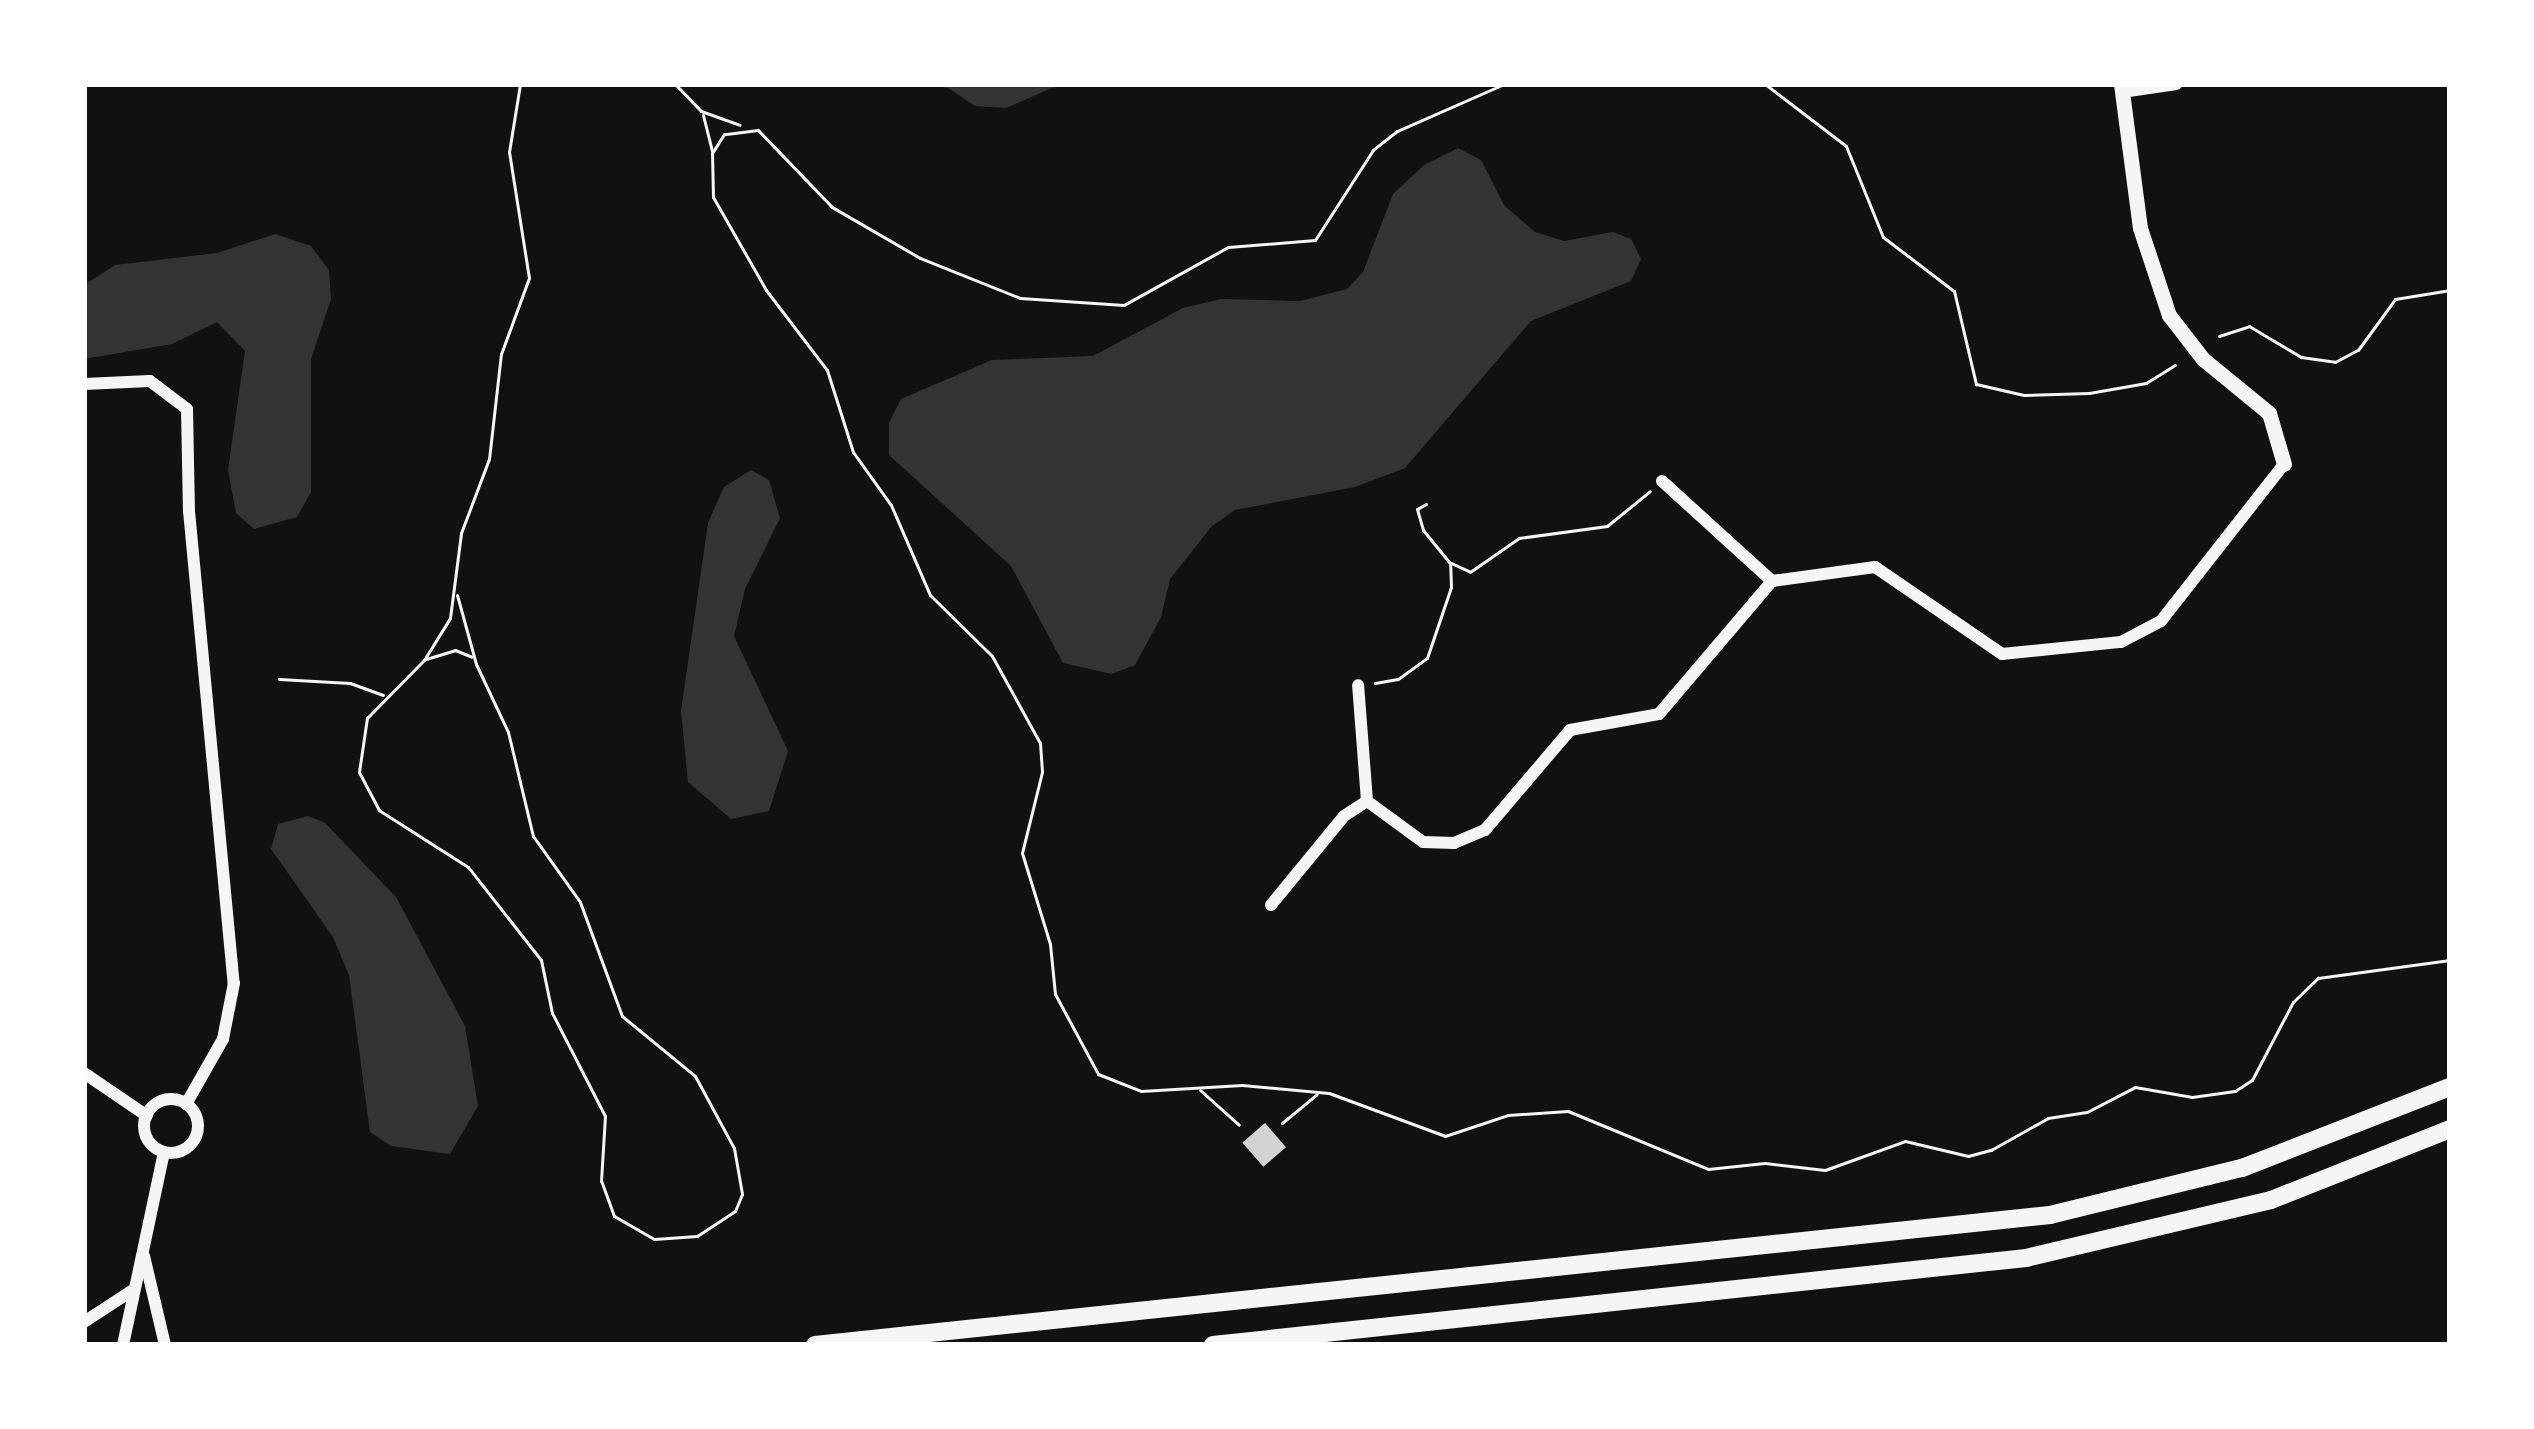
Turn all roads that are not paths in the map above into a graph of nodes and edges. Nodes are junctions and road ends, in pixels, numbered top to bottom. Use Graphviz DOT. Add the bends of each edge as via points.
graph roads {
  1 [pos="2176,84"];
  2 [pos="2121,88"];
  3 [pos="84,383"];
  4 [pos="2284,464"];
  5 [pos="1662,481"];
  6 [pos="1772,580"];
  7 [pos="1358,685"];
  8 [pos="1367,801"];
  9 [pos="1271,905"];
  10 [pos="84,1073"];
  11 [pos="2450,1087"];
  12 [pos="187,1104"];
  13 [pos="147,1115"];
  14 [pos="2450,1129"];
  15 [pos="164,1152"];
  16 [pos="144,1254"];
  17 [pos="134,1289"];
  18 [pos="84,1322"];
  19 [pos="123,1345"];
  20 [pos="165,1345"];
  21 [pos="815,1345"];
  22 [pos="1213,1345"];
  1 -- 2 [label="street"];
  2 -- 4 [label="street" via="2140,228 2168,315 2203,359 2269,413"];
  3 -- 12 [label="street" via="150,380 187,409 189,511 234,983 224,1039"];
  4 -- 6 [label="street" via="2161,621 2121,642 2002,653 1875,567"];
  5 -- 6 [label="street"];
  6 -- 8 [label="street" via="1659,714 1570,730 1485,830 1454,843 1424,842"];
  7 -- 8 [label="street"];
  8 -- 9 [label="street" via="1344,816"];
  10 -- 13 [label="street"];
  11 -- 21 [label="main road" via="2242,1168 2050,1215"];
  12 -- 13 [label="street" via="168,1100"];
  12 -- 15 [label="street" via="197,1134 186,1149"];
  13 -- 15 [label="street" via="148,1138"];
  14 -- 22 [label="main road" via="2271,1200 2026,1258"];
  15 -- 16 [label="street"];
  16 -- 17 [label="street"];
  16 -- 20 [label="street"];
  17 -- 18 [label="street"];
  17 -- 19 [label="street"];
}
